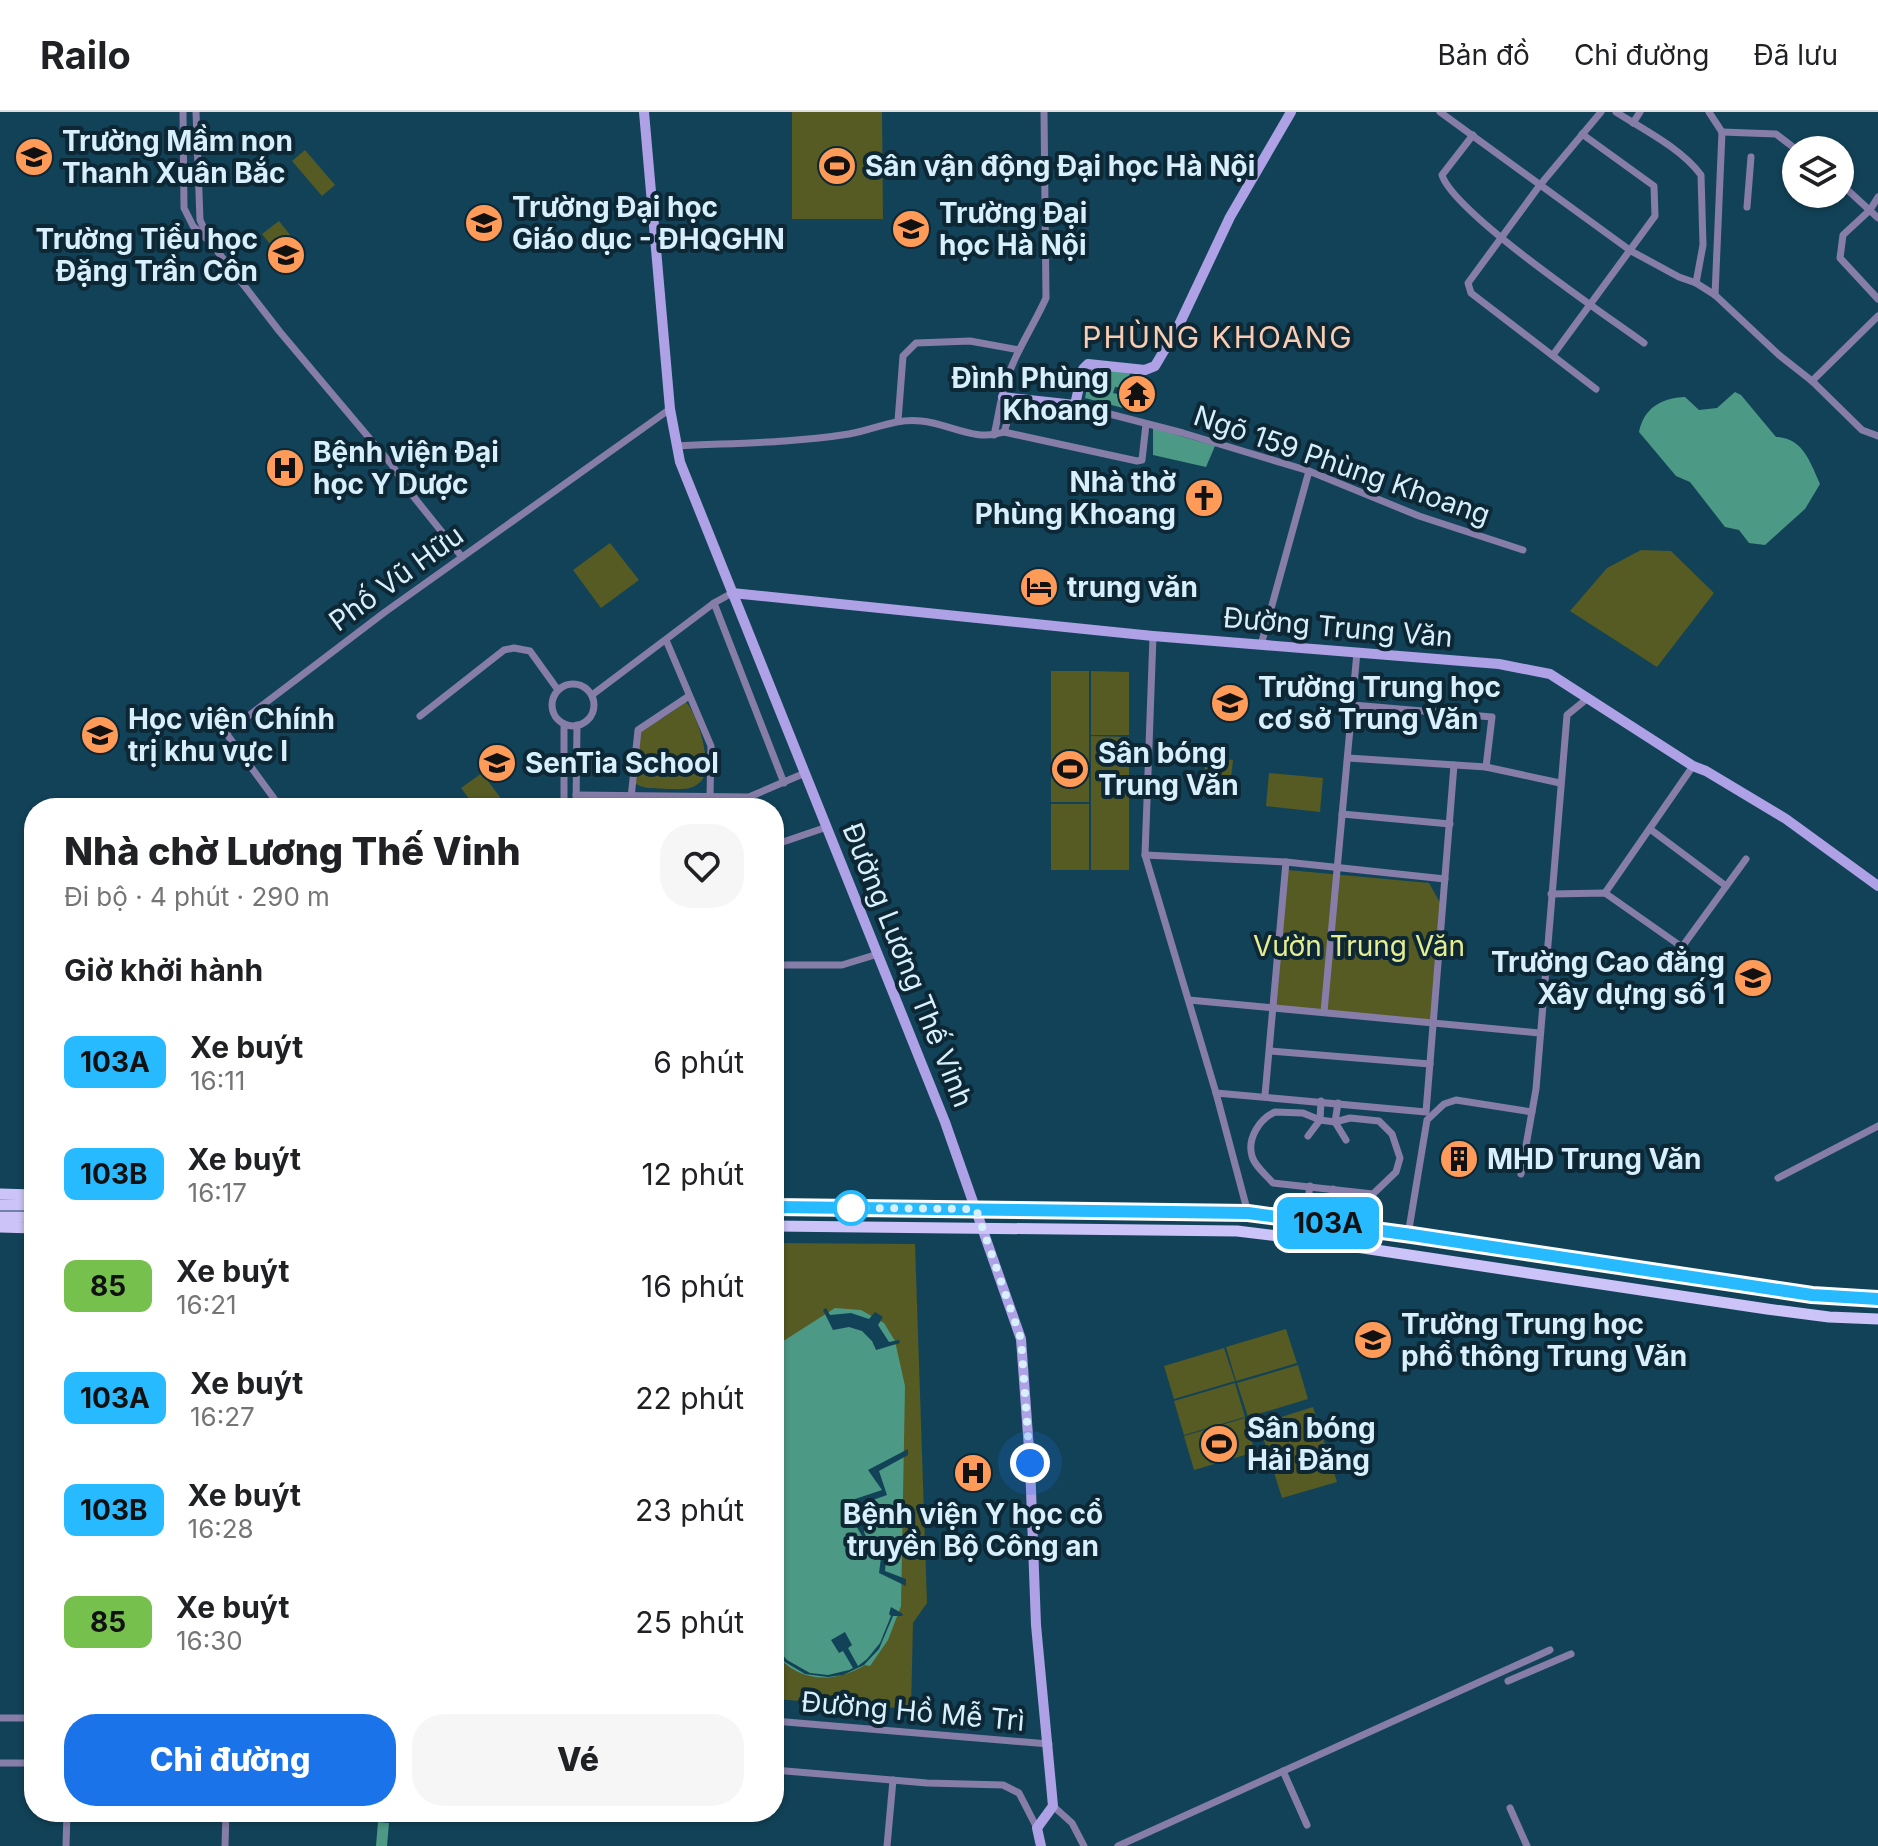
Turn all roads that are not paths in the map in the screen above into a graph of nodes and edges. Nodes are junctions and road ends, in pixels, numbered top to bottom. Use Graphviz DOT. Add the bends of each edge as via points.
graph roads {
  1 [pos="183,112"];
  2 [pos="196,112"];
  3 [pos="644,112"];
  4 [pos="1044,112"];
  5 [pos="1291,112"];
  6 [pos="1440,112"];
  7 [pos="1601,112"];
  8 [pos="1616,112"];
  9 [pos="1640,112"];
  10 [pos="1709,112"];
  11 [pos="1633,123"];
  12 [pos="1722,132"];
  13 [pos="1582,134"];
  14 [pos="1473,135"];
  15 [pos="1782,139"];
  16 [pos="1751,157"];
  17 [pos="1540,185"];
  18 [pos="1854,196"];
  19 [pos="1878,197"];
  20 [pos="1747,207"];
  21 [pos="1870,210"];
  22 [pos="1878,218"];
  23 [pos="200,220"];
  24 [pos="193,226"];
  25 [pos="1501,236"];
  26 [pos="211,243"];
  27 [pos="1631,251"];
  28 [pos="1696,283"];
  29 [pos="1715,295"];
  30 [pos="1878,299"];
  31 [pos="1591,304"];
  32 [pos="1878,316"];
  33 [pos="1644,343"];
  34 [pos="1019,350"];
  35 [pos="1553,355"];
  36 [pos="1812,381"];
  37 [pos="1596,389"];
  38 [pos="1009,398"];
  39 [pos="1075,405"];
  40 [pos="670,409"];
  41 [pos="898,421"];
  42 [pos="1146,424"];
  43 [pos="1004,432"];
  44 [pos="994,435"];
  45 [pos="1878,436"];
  46 [pos="677,446"];
  47 [pos="1309,471"];
  48 [pos="1523,550"];
  49 [pos="462,557"];
  50 [pos="732,593"];
  51 [pos="714,603"];
  52 [pos="1153,636"];
  53 [pos="666,640"];
  54 [pos="1261,645"];
  55 [pos="1357,652"];
  56 [pos="558,690"];
  57 [pos="592,695"];
  58 [pos="689,696"];
  59 [pos="1588,698"];
  60 [pos="1353,705"];
  61 [pos="420,716"];
  62 [pos="564,724"];
  63 [pos="577,725"];
  64 [pos="1348,758"];
  65 [pos="1454,765"];
  66 [pos="1693,766"];
  67 [pos="1486,767"];
  68 [pos="805,773"];
  69 [pos="784,783"];
  70 [pos="1560,783"];
  71 [pos="576,795"];
  72 [pos="630,796"];
  73 [pos="710,797"];
  74 [pos="274,798"];
  75 [pos="564,798"];
  76 [pos="1342,814"];
  77 [pos="1450,824"];
  78 [pos="827,827"];
  79 [pos="1650,829"];
  80 [pos="784,842"];
  81 [pos="1145,855"];
  82 [pos="1746,859"];
  83 [pos="1286,862"];
  84 [pos="1337,869"];
  85 [pos="1445,879"];
  86 [pos="1726,886"];
  87 [pos="1878,886"];
  88 [pos="1605,893"];
  89 [pos="1551,894"];
  90 [pos="878,954"];
  91 [pos="784,965"];
  92 [pos="1189,1000"];
  93 [pos="1274,1008"];
  94 [pos="1324,1012"];
  95 [pos="1433,1022"];
  96 [pos="1539,1033"];
  97 [pos="1270,1051"];
  98 [pos="1430,1064"];
  99 [pos="1216,1093"];
  100 [pos="1265,1095"];
  101 [pos="1321,1101"];
  102 [pos="1338,1103"];
  103 [pos="1532,1112"];
  104 [pos="1320,1120"];
  105 [pos="1335,1122"];
  106 [pos="1878,1126"];
  107 [pos="1308,1136"];
  108 [pos="1346,1140"];
  109 [pos="1521,1174"];
  110 [pos="1778,1178"];
  111 [pos="1310,1186"];
  112 [pos="1333,1189"];
  113 [pos="0,1194"];
  114 [pos="24,1195"];
  115 [pos="0,1205"];
  116 [pos="24,1205"];
  117 [pos="784,1207"];
  118 [pos="976,1209"];
  119 [pos="1248,1213"];
  120 [pos="0,1217"];
  121 [pos="24,1217"];
  122 [pos="1305,1220"];
  123 [pos="1328,1223"];
  124 [pos="784,1226"];
  125 [pos="0,1227"];
  126 [pos="24,1228"];
  127 [pos="983,1229"];
  128 [pos="1410,1235"];
  129 [pos="1408,1254"];
  130 [pos="1768,1289"];
  131 [pos="1878,1299"];
  132 [pos="1767,1309"];
  133 [pos="1878,1319"];
  134 [pos="1550,1650"];
  135 [pos="1571,1654"];
  136 [pos="1508,1681"];
  137 [pos="0,1718"];
  138 [pos="24,1718"];
  139 [pos="784,1722"];
  140 [pos="1049,1744"];
  141 [pos="0,1763"];
  142 [pos="24,1763"];
  143 [pos="784,1771"];
  144 [pos="1283,1771"];
  145 [pos="893,1780"];
  146 [pos="1053,1806"];
  147 [pos="1510,1808"];
  148 [pos="67,1822"];
  149 [pos="226,1822"];
  150 [pos="1307,1825"];
  151 [pos="1037,1828"];
  152 [pos="1136,1837"];
  153 [pos="66,1846"];
  154 [pos="225,1846"];
  155 [pos="887,1846"];
  156 [pos="1041,1846"];
  157 [pos="1084,1846"];
  158 [pos="1118,1846"];
  159 [pos="1139,1846"];
  160 [pos="1527,1846"];
  1 -- 24 [label="street" via="184,208"];
  2 -- 23 [label="street"];
  3 -- 40 [label="street, Đường Lương Thế Vinh"];
  4 -- 34 [label="street" via="1046,298"];
  5 -- 39 [label="street" via="1230,217 1155,366 1145,370 1088,364"];
  6 -- 14 [label="street"];
  7 -- 13 [label="street"];
  8 -- 11 [label="street"];
  9 -- 11 [label="street"];
  10 -- 12 [label="street"];
  11 -- 28 [label="street" via="1701,175 1703,245"];
  12 -- 15 [label="street"];
  12 -- 29 [label="street"];
  13 -- 17 [label="street"];
  13 -- 27 [label="street" via="1654,186 1655,216"];
  14 -- 17 [label="street"];
  14 -- 25 [label="street" via="1442,175 1451,192"];
  16 -- 20 [label="street"];
  17 -- 25 [label="street"];
  17 -- 27 [label="street"];
  18 -- 21 [label="street"];
  19 -- 21 [label="street"];
  21 -- 22 [label="street"];
  21 -- 30 [label="street" via="1843,235 1840,258"];
  23 -- 24 [label="street"];
  23 -- 26 [label="street"];
  24 -- 26 [label="street"];
  25 -- 31 [label="street"];
  25 -- 35 [label="street" via="1468,283 1471,293"];
  26 -- 49 [label="street"];
  27 -- 28 [label="street"];
  27 -- 31 [label="street"];
  28 -- 29 [label="street"];
  29 -- 36 [label="street"];
  31 -- 33 [label="street"];
  31 -- 35 [label="street"];
  32 -- 36 [label="street"];
  34 -- 38 [label="street"];
  34 -- 41 [label="street" via="970,341 916,343 903,356"];
  35 -- 37 [label="street"];
  36 -- 45 [label="street" via="1862,430"];
  38 -- 39 [label="street"];
  38 -- 43 [label="street"];
  38 -- 44 [label="street"];
  39 -- 42 [label="street, Ngõ 159 Phùng Khoang"];
  40 -- 46 [label="street, Đường Lương Thế Vinh"];
  40 -- 49 [label="street, Phố Vũ Hữu"];
  41 -- 44 [label="street" via="942,425 972,436"];
  41 -- 46 [label="street" via="851,433"];
  42 -- 43 [label="street" via="1142,460 1137,461"];
  42 -- 47 [label="street, Ngõ 159 Phùng Khoang"];
  43 -- 44 [label="street"];
  46 -- 50 [label="street, Đường Lương Thế Vinh"];
  47 -- 48 [label="street, Ngõ 159 Phùng Khoang" via="1419,516"];
  47 -- 54 [label="street"];
  49 -- 74 [label="street, Phố Vũ Hữu" via="226,733"];
  50 -- 51 [label="street"];
  50 -- 52 [label="street, Đường Trung Văn"];
  50 -- 68 [label="street, Đường Lương Thế Vinh"];
  51 -- 53 [label="street"];
  51 -- 69 [label="street"];
  52 -- 54 [label="street, Đường Trung Văn"];
  52 -- 81 [label="street"];
  53 -- 57 [label="street"];
  53 -- 58 [label="street"];
  54 -- 55 [label="street, Đường Trung Văn"];
  55 -- 59 [label="street, Đường Trung Văn" via="1499,664 1550,674"];
  55 -- 60 [label="street"];
  56 -- 57 [label="street" via="580,684"];
  56 -- 61 [label="street" via="530,651 514,648 504,650"];
  56 -- 62 [label="street" via="553,712"];
  57 -- 63 [label="street" via="591,716"];
  58 -- 72 [label="street" via="638,730"];
  58 -- 73 [label="street" via="711,746"];
  59 -- 66 [label="street, Đường Trung Văn"];
  59 -- 70 [label="street" via="1567,715"];
  60 -- 64 [label="street"];
  60 -- 67 [label="street" via="1492,717"];
  62 -- 63 [label="street"];
  62 -- 75 [label="street"];
  63 -- 71 [label="street"];
  64 -- 65 [label="street"];
  64 -- 76 [label="street"];
  65 -- 67 [label="street"];
  65 -- 77 [label="street"];
  66 -- 79 [label="street"];
  66 -- 87 [label="street, Đường Trung Văn" via="1786,819"];
  67 -- 70 [label="street"];
  68 -- 69 [label="street"];
  68 -- 78 [label="street, Đường Lương Thế Vinh"];
  69 -- 73 [label="street" via="749,797"];
  70 -- 89 [label="street"];
  71 -- 72 [label="street"];
  72 -- 73 [label="street"];
  76 -- 77 [label="street"];
  76 -- 84 [label="street"];
  77 -- 85 [label="street"];
  78 -- 80 [label="street"];
  78 -- 90 [label="street, Đường Lương Thế Vinh"];
  79 -- 86 [label="street"];
  79 -- 88 [label="street"];
  81 -- 83 [label="street"];
  81 -- 92 [label="street"];
  82 -- 86 [label="street"];
  83 -- 84 [label="street"];
  83 -- 93 [label="street"];
  84 -- 85 [label="street"];
  84 -- 94 [label="street"];
  85 -- 95 [label="street"];
  86 -- 88 [label="street" via="1682,947"];
  88 -- 89 [label="street"];
  89 -- 96 [label="street"];
  90 -- 91 [label="street" via="842,965"];
  90 -- 118 [label="street, Đường Lương Thế Vinh"];
  92 -- 93 [label="street"];
  92 -- 99 [label="street"];
  93 -- 94 [label="street"];
  93 -- 97 [label="street"];
  94 -- 95 [label="street"];
  95 -- 96 [label="street"];
  95 -- 98 [label="street"];
  96 -- 103 [label="street"];
  97 -- 98 [label="street"];
  97 -- 100 [label="street"];
  98 -- 102 [label="street" via="1426,1112"];
  99 -- 100 [label="street"];
  99 -- 119 [label="street"];
  100 -- 101 [label="street"];
  101 -- 102 [label="street"];
  101 -- 104 [label="street"];
  102 -- 105 [label="street"];
  103 -- 109 [label="street"];
  103 -- 128 [label="street" via="1456,1100 1435,1111 1427,1120"];
  104 -- 105 [label="street"];
  104 -- 107 [label="street"];
  104 -- 111 [label="street" via="1275,1112 1256,1128 1251,1145 1252,1159 1273,1183"];
  105 -- 108 [label="street"];
  105 -- 112 [label="street" via="1379,1121 1392,1134 1400,1158 1396,1172 1373,1194"];
  106 -- 110 [label="street"];
  111 -- 112 [label="street"];
  111 -- 122 [label="street"];
  112 -- 123 [label="street"];
  113 -- 114 [label="main road"];
  115 -- 116 [label="main road"];
  117 -- 118 [label="main road"];
  118 -- 119 [label="main road"];
  118 -- 127 [label="street, Đường Lương Thế Vinh"];
  119 -- 122 [label="main road"];
  120 -- 121 [label="main road"];
  122 -- 123 [label="main road"];
  123 -- 128 [label="main road"];
  124 -- 127 [label="main road"];
  125 -- 126 [label="main road"];
  127 -- 129 [label="main road" via="1237,1231"];
  127 -- 140 [label="street, Đường Lương Thế Vinh" via="1024,1358 1036,1625"];
  128 -- 129 [label="main road"];
  128 -- 130 [label="main road"];
  129 -- 132 [label="main road"];
  130 -- 131 [label="main road"];
  130 -- 132 [label="main road"];
  132 -- 133 [label="main road"];
  134 -- 144 [label="street"];
  135 -- 136 [label="street"];
  137 -- 138 [label="street"];
  139 -- 140 [label="street, Đường Hồ Mễ Trì"];
  140 -- 146 [label="street, Đường Lương Thế Vinh"];
  141 -- 142 [label="street"];
  143 -- 145 [label="street"];
  144 -- 150 [label="street"];
  144 -- 152 [label="street"];
  145 -- 151 [label="street" via="1003,1785 1019,1793"];
  145 -- 155 [label="street"];
  146 -- 151 [label="street"];
  146 -- 157 [label="street" via="1072,1823"];
  147 -- 160 [label="street"];
  148 -- 153 [label="street"];
  149 -- 154 [label="street"];
  151 -- 156 [label="street"];
  152 -- 158 [label="street"];
  152 -- 159 [label="street"];
}
